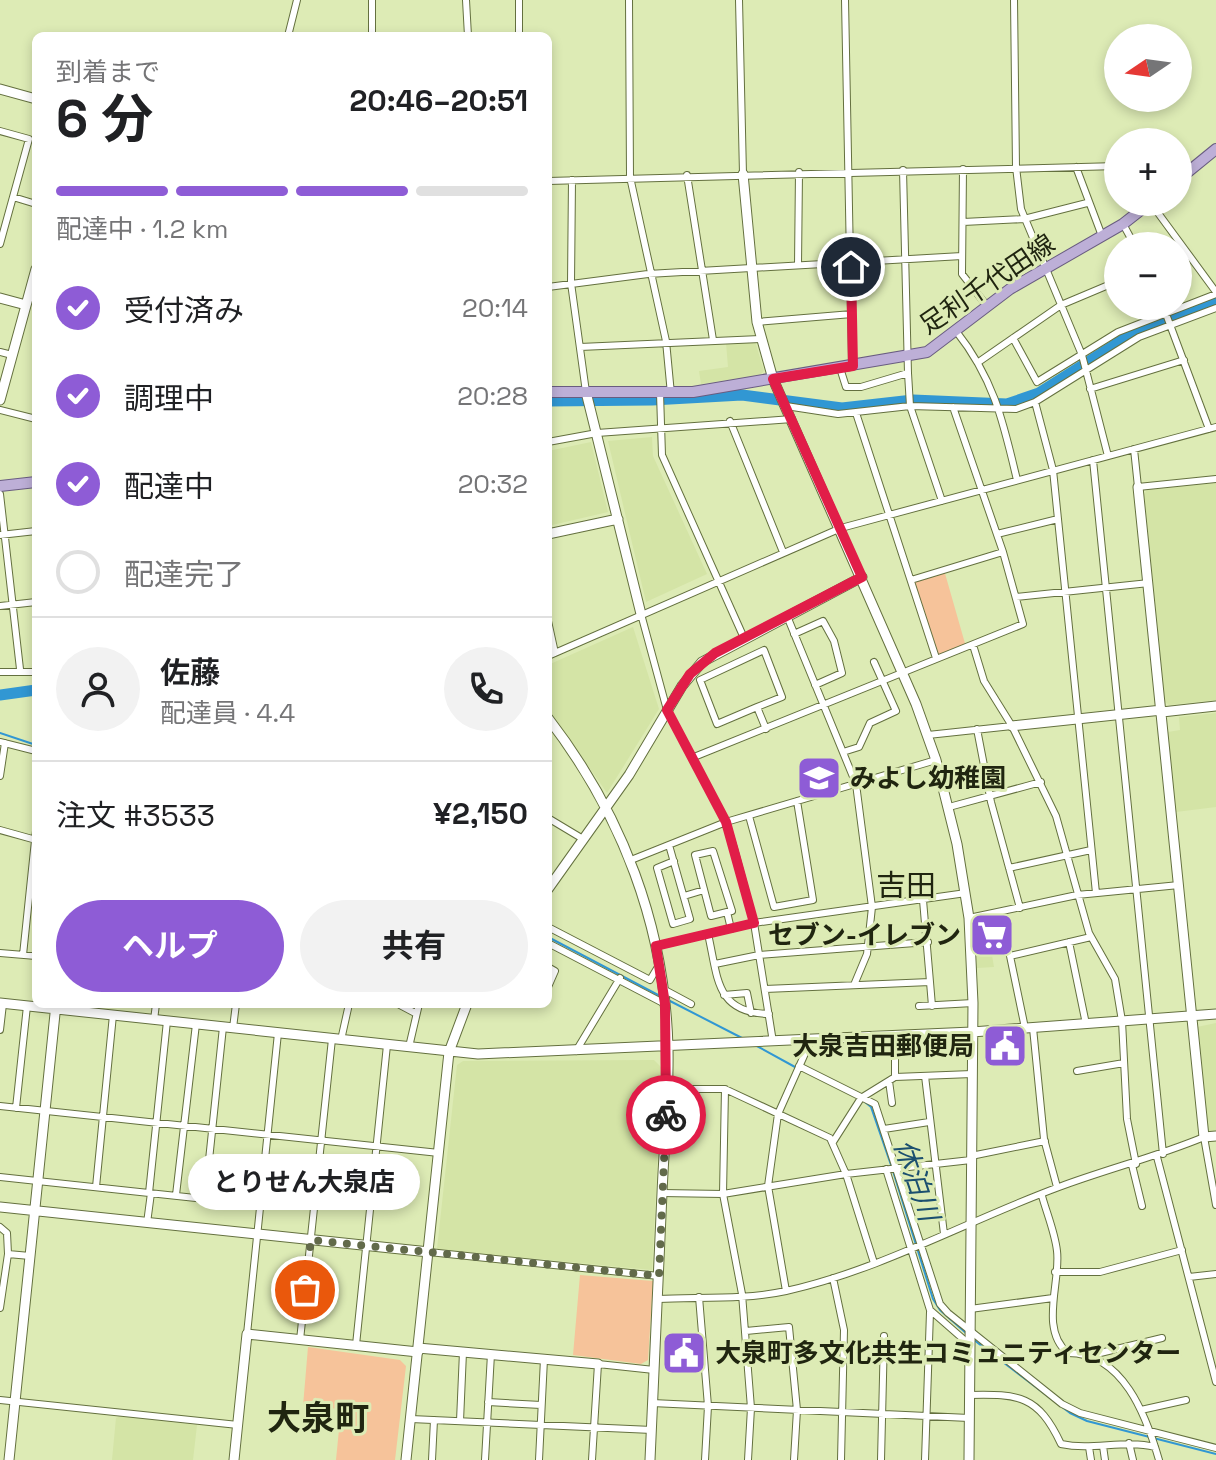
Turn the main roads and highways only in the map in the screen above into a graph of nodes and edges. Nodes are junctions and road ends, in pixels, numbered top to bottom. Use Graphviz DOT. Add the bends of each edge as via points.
graph roads {
  1 [pos="1216,149"];
  2 [pos="1192,169"];
  3 [pos="1133,216"];
  4 [pos="552,393"];
  5 [pos="32,482"];
  6 [pos="0,486"];
  1 -- 2 [label="main road"];
  3 -- 4 [label="main road, 足利千代田線" via="987,306 927,352 664,395 588,398"];
  5 -- 6 [label="main road"];
}
